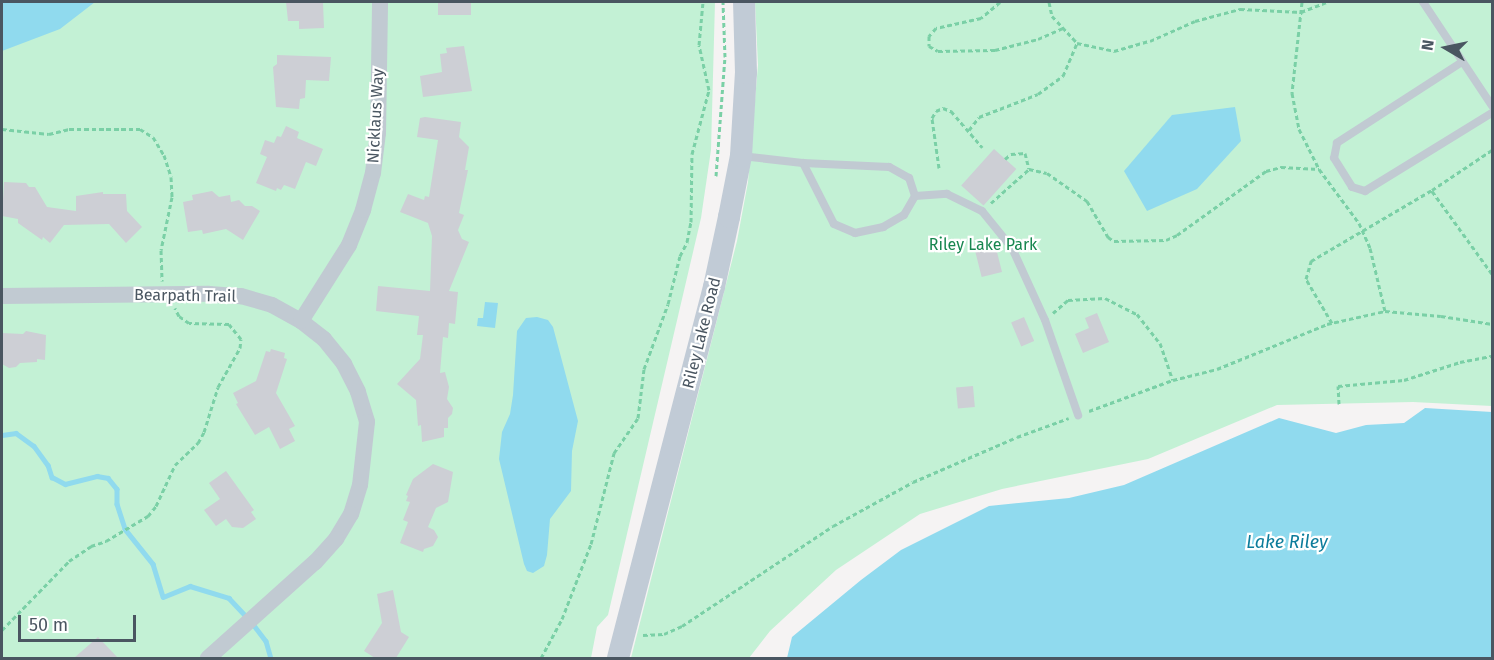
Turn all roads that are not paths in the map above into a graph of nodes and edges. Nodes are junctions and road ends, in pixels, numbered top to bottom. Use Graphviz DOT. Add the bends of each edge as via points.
graph roads {
  1 [pos="380,2"];
  2 [pos="744,2"];
  3 [pos="1423,2"];
  4 [pos="1462,62"];
  5 [pos="1492,106"];
  6 [pos="1492,113"];
  7 [pos="741,156"];
  8 [pos="803,163"];
  9 [pos="915,196"];
  10 [pos="2,296"];
  11 [pos="301,321"];
  12 [pos="1078,415"];
  13 [pos="208,658"];
  14 [pos="618,658"];
  1 -- 11 [label="street, Nicklaus Way" via="378,133 373,173 349,245"];
  2 -- 7 [label="street, Riley Lake Road" via="746,74"];
  3 -- 4 [label="lane"];
  4 -- 5 [label="lane"];
  4 -- 6 [label="lane" via="1337,143 1334,158 1352,187 1365,191"];
  7 -- 8 [label="lane"];
  7 -- 14 [label="street, Riley Lake Road" via="714,287"];
  8 -- 9 [label="lane" via="889,166 909,178"];
  8 -- 9 [label="lane" via="834,224 855,233 883,227 904,214"];
  9 -- 12 [label="lane" via="946,194 982,211 1012,248 1045,320"];
  10 -- 11 [label="street, Bearpath Trail" via="242,296 272,305"];
  11 -- 13 [label="street, Bearpath Trail" via="324,339 344,364 358,392 367,422 360,485 351,514 336,539"];
}
